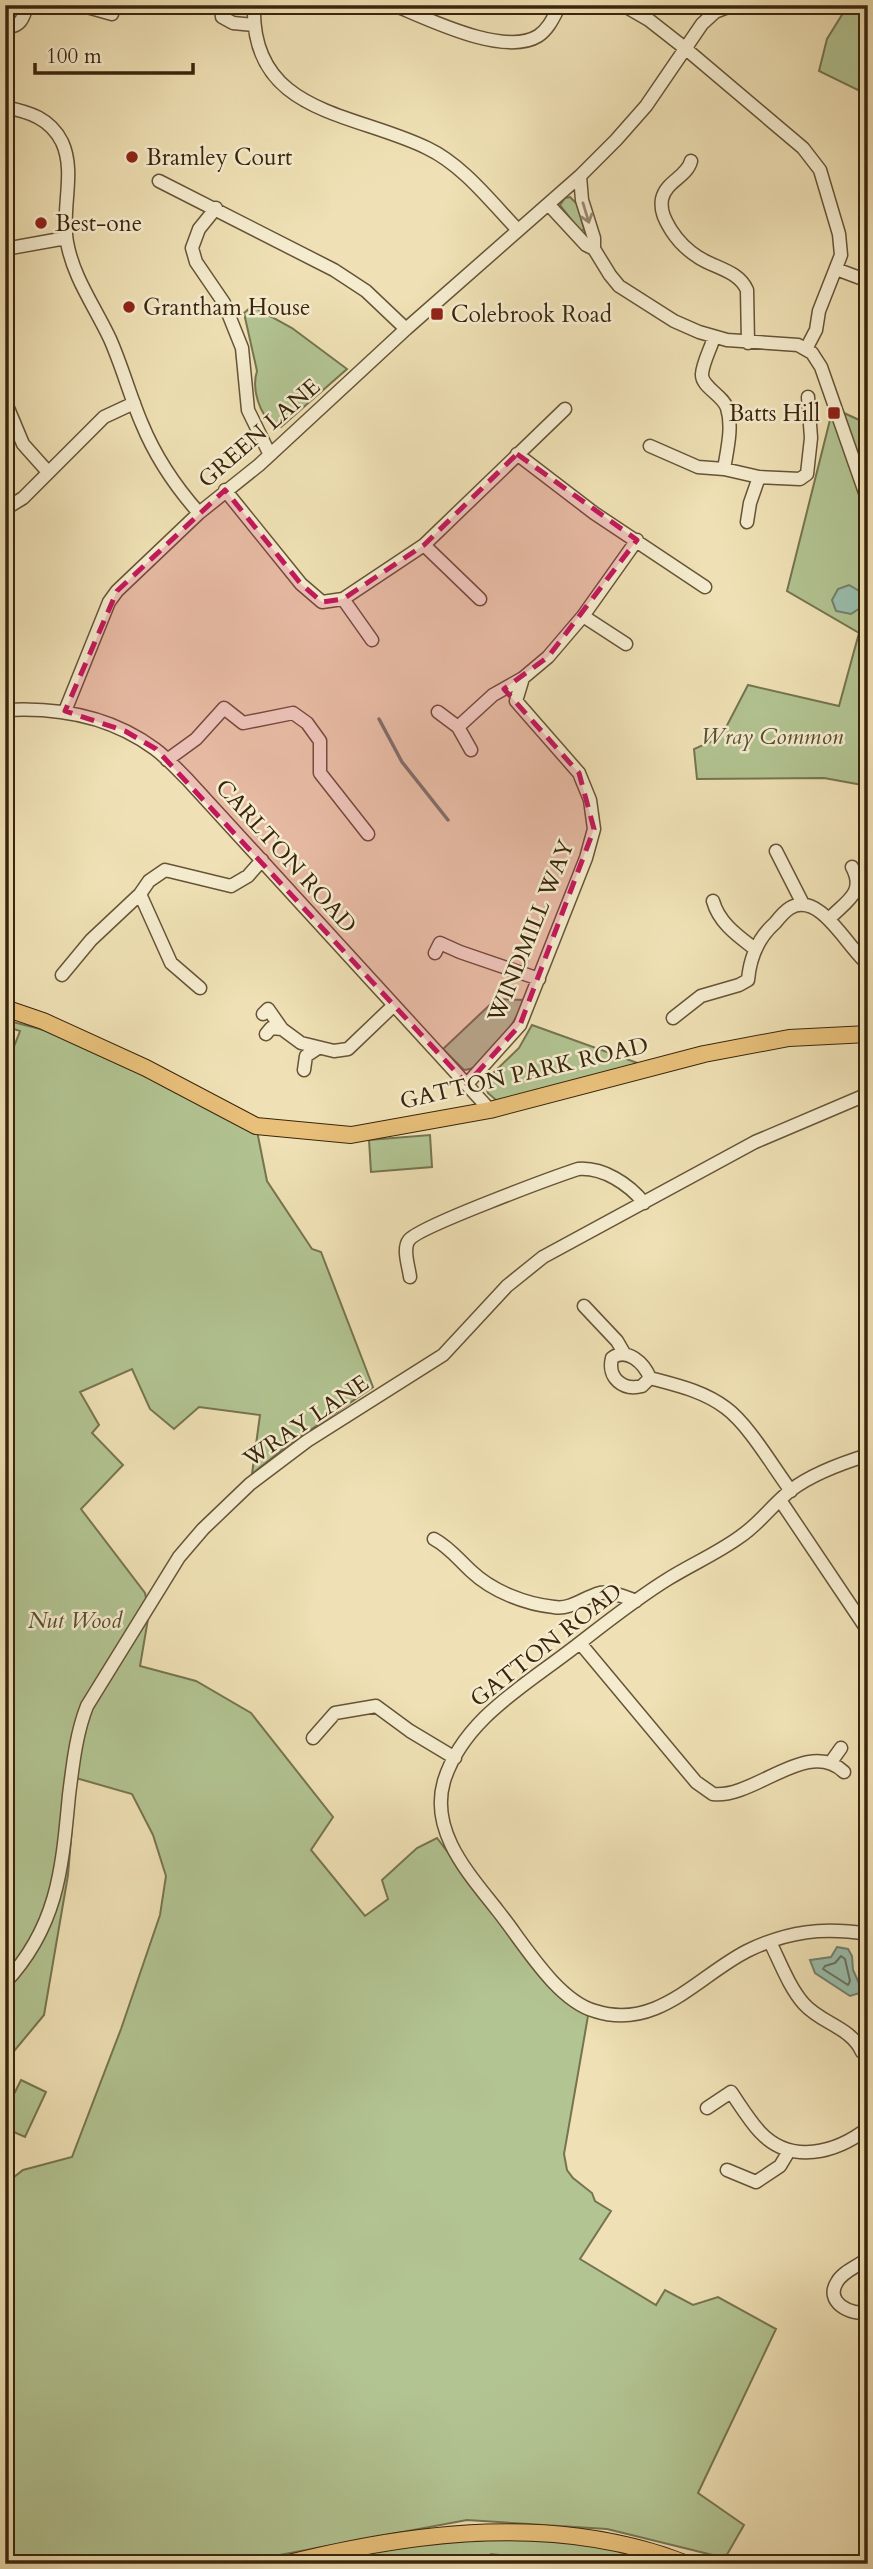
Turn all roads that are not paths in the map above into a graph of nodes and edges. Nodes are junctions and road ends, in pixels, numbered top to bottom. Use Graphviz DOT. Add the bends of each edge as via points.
graph roads {
  1 [pos="27,5"];
  2 [pos="80,5"];
  3 [pos="221,5"];
  4 [pos="254,5"];
  5 [pos="394,5"];
  6 [pos="560,5"];
  7 [pos="623,5"];
  8 [pos="733,5"];
  9 [pos="641,10"];
  10 [pos="112,14"];
  11 [pos="254,25"];
  12 [pos="5,26"];
  13 [pos="686,49"];
  14 [pos="5,107"];
  15 [pos="691,161"];
  16 [pos="580,176"];
  17 [pos="159,181"];
  18 [pos="549,205"];
  19 [pos="216,208"];
  20 [pos="523,226"];
  21 [pos="66,238"];
  22 [pos="5,249"];
  23 [pos="594,249"];
  24 [pos="836,269"];
  25 [pos="868,281"];
  26 [pos="406,329"];
  27 [pos="714,337"];
  28 [pos="748,343"];
  29 [pos="806,349"];
  30 [pos="808,397"];
  31 [pos="5,401"];
  32 [pos="134,403"];
  33 [pos="565,410"];
  34 [pos="650,446"];
  35 [pos="517,453"];
  36 [pos="270,455"];
  37 [pos="724,469"];
  38 [pos="48,472"];
  39 [pos="759,477"];
  40 [pos="225,490"];
  41 [pos="868,501"];
  42 [pos="5,509"];
  43 [pos="199,513"];
  44 [pos="747,522"];
  45 [pos="637,540"];
  46 [pos="424,545"];
  47 [pos="705,587"];
  48 [pos="343,599"];
  49 [pos="480,599"];
  50 [pos="583,616"];
  51 [pos="372,640"];
  52 [pos="626,644"];
  53 [pos="523,678"];
  54 [pos="493,695"];
  55 [pos="516,701"];
  56 [pos="5,710"];
  57 [pos="65,711"];
  58 [pos="438,712"];
  59 [pos="458,727"];
  60 [pos="471,750"];
  61 [pos="167,760"];
  62 [pos="368,834"];
  63 [pos="776,851"];
  64 [pos="261,860"];
  65 [pos="852,867"];
  66 [pos="140,894"];
  67 [pos="713,901"];
  68 [pos="803,904"];
  69 [pos="829,919"];
  70 [pos="439,942"];
  71 [pos="755,949"];
  72 [pos="868,964"];
  73 [pos="62,975"];
  74 [pos="539,979"];
  75 [pos="200,988"];
  76 [pos="394,1006"];
  77 [pos="5,1008"];
  78 [pos="263,1014"];
  79 [pos="673,1018"];
  80 [pos="282,1029"];
  81 [pos="266,1034"];
  82 [pos="868,1034"];
  83 [pos="318,1048"];
  84 [pos="304,1070"];
  85 [pos="467,1084"];
  86 [pos="868,1094"];
  87 [pos="490,1110"];
  88 [pos="644,1203"];
  89 [pos="410,1277"];
  90 [pos="584,1306"];
  91 [pos="624,1353"];
  92 [pos="650,1378"];
  93 [pos="868,1455"];
  94 [pos="790,1490"];
  95 [pos="780,1500"];
  96 [pos="434,1539"];
  97 [pos="636,1601"];
  98 [pos="868,1631"];
  99 [pos="580,1643"];
  100 [pos="313,1738"];
  101 [pos="841,1748"];
  102 [pos="455,1758"];
  103 [pos="831,1762"];
  104 [pos="844,1772"];
  105 [pos="868,1934"];
  106 [pos="770,1942"];
  107 [pos="5,1983"];
  108 [pos="862,2052"];
  109 [pos="707,2108"];
  110 [pos="868,2128"];
  111 [pos="789,2151"];
  112 [pos="727,2170"];
  113 [pos="868,2258"];
  114 [pos="868,2312"];
  115 [pos="285,2564"];
  116 [pos="687,2564"];
  1 -- 12 [label="street" via="19,24"];
  2 -- 10 [label="street"];
  3 -- 11 [label="street" via="224,19"];
  4 -- 11 [label="street"];
  5 -- 6 [label="street" via="470,35 517,43 546,30"];
  7 -- 9 [label="street"];
  8 -- 13 [label="street" via="707,18"];
  9 -- 13 [label="street"];
  11 -- 20 [label="street" via="267,68 284,87 311,104 436,153"];
  13 -- 16 [label="street" via="646,106"];
  13 -- 24 [label="street" via="814,160 825,181 839,234 841,255"];
  14 -- 21 [label="street" via="37,116 61,140 67,159"];
  15 -- 28 [label="street" via="666,188 663,215 685,247 744,282"];
  16 -- 18 [label="street"];
  16 -- 23 [label="street, one-way"];
  17 -- 19 [label="street"];
  18 -- 20 [label="street"];
  18 -- 23 [label="street"];
  19 -- 26 [label="street" via="334,270 366,291"];
  19 -- 36 [label="street" via="192,248 196,262 224,303 242,348 248,410"];
  20 -- 26 [label="street, GREEN LANE"];
  21 -- 22 [label="street"];
  21 -- 32 [label="street" via="75,270 111,341"];
  23 -- 27 [label="street" via="610,275 631,295 674,321"];
  24 -- 25 [label="street"];
  24 -- 29 [label="street"];
  26 -- 36 [label="street, GREEN LANE"];
  27 -- 28 [label="street"];
  27 -- 37 [label="street" via="702,375 727,408 730,429"];
  28 -- 29 [label="street" via="788,342"];
  29 -- 41 [label="street" via="821,367"];
  30 -- 39 [label="street" via="811,438 807,474 800,479"];
  31 -- 38 [label="street" via="23,444"];
  32 -- 38 [label="street" via="104,417"];
  32 -- 43 [label="street" via="163,467"];
  33 -- 35 [label="street"];
  34 -- 37 [label="street" via="698,467"];
  35 -- 45 [label="street"];
  35 -- 46 [label="street"];
  36 -- 40 [label="street, GREEN LANE"];
  37 -- 39 [label="street"];
  38 -- 42 [label="street"];
  39 -- 44 [label="street"];
  40 -- 43 [label="street, GREEN LANE"];
  40 -- 48 [label="street" via="301,584 322,602"];
  43 -- 57 [label="street, GREEN LANE" via="109,602"];
  45 -- 47 [label="street"];
  45 -- 50 [label="street"];
  46 -- 48 [label="street"];
  46 -- 49 [label="street"];
  48 -- 51 [label="street"];
  50 -- 52 [label="street"];
  50 -- 53 [label="street"];
  53 -- 54 [label="street"];
  53 -- 55 [label="street"];
  54 -- 55 [label="street"];
  54 -- 59 [label="street"];
  55 -- 74 [label="street, WINDMILL WAY" via="579,773 590,800 594,828"];
  56 -- 57 [label="street, CARLTON ROAD"];
  57 -- 61 [label="street, CARLTON ROAD" via="125,731"];
  58 -- 59 [label="street"];
  59 -- 60 [label="street"];
  61 -- 62 [label="street" via="196,739 220,703 243,723 293,713 320,741 320,773"];
  61 -- 64 [label="street, CARLTON ROAD"];
  63 -- 68 [label="street"];
  64 -- 66 [label="street" via="248,876 231,886 165,870"];
  64 -- 76 [label="street, CARLTON ROAD"];
  65 -- 69 [label="street" via="859,879 857,890"];
  66 -- 73 [label="street"];
  66 -- 75 [label="street" via="171,963"];
  67 -- 71 [label="street" via="730,930"];
  68 -- 69 [label="street"];
  68 -- 71 [label="street" via="791,907 777,920"];
  69 -- 72 [label="street"];
  70 -- 74 [label="street"];
  71 -- 79 [label="street" via="748,980 701,996"];
  74 -- 85 [label="street, WINDMILL WAY" via="520,1025"];
  76 -- 83 [label="street" via="348,1048"];
  76 -- 85 [label="street, CARLTON ROAD"];
  77 -- 87 [label="main road, GATTON PARK ROAD" via="146,1068 256,1126 351,1135"];
  78 -- 80 [label="street" via="268,1009"];
  80 -- 81 [label="street" via="271,1028"];
  80 -- 83 [label="street" via="301,1043"];
  82 -- 87 [label="main road, GATTON PARK ROAD" via="789,1038 704,1054"];
  83 -- 84 [label="street" via="306,1056"];
  85 -- 87 [label="street, CARLTON ROAD"];
  86 -- 88 [label="street, WRAY LANE" via="755,1142"];
  88 -- 89 [label="street" via="621,1181 593,1169 578,1169 415,1234 406,1249"];
  88 -- 107 [label="street, WRAY LANE" via="543,1257 507,1286 443,1355 289,1454 192,1540 88,1706 79,1728 53,1901 39,1938"];
  90 -- 91 [label="street"];
  91 -- 92 [label="street" via="645,1368"];
  91 -- 92 [label="street" via="612,1358 610,1369 616,1380 636,1388"];
  92 -- 94 [label="street" via="711,1398 728,1409"];
  93 -- 94 [label="street, GATTON ROAD"];
  94 -- 95 [label="street, GATTON ROAD"];
  95 -- 97 [label="street, GATTON ROAD" via="742,1536"];
  95 -- 98 [label="street"];
  96 -- 97 [label="street" via="472,1573 514,1597 555,1608 602,1592"];
  97 -- 99 [label="street, GATTON ROAD"];
  99 -- 102 [label="street, GATTON ROAD" via="491,1711"];
  99 -- 103 [label="street" via="704,1790 731,1793 811,1761"];
  100 -- 102 [label="street" via="335,1713 376,1706"];
  101 -- 103 [label="street"];
  102 -- 106 [label="street, GATTON ROAD" via="441,1796 449,1842 552,1980 577,2003 621,2015 657,2009 727,1963"];
  103 -- 104 [label="street"];
  105 -- 106 [label="street, GATTON ROAD" via="808,1930"];
  106 -- 108 [label="street" via="805,2006 852,2036"];
  109 -- 111 [label="street" via="731,2092 760,2132"];
  110 -- 111 [label="street" via="839,2147"];
  111 -- 112 [label="street" via="780,2165 756,2182"];
  113 -- 114 [label="street" via="841,2277 834,2291 847,2311"];
  115 -- 116 [label="main road" via="379,2543 456,2533 512,2532 618,2542"];
}
